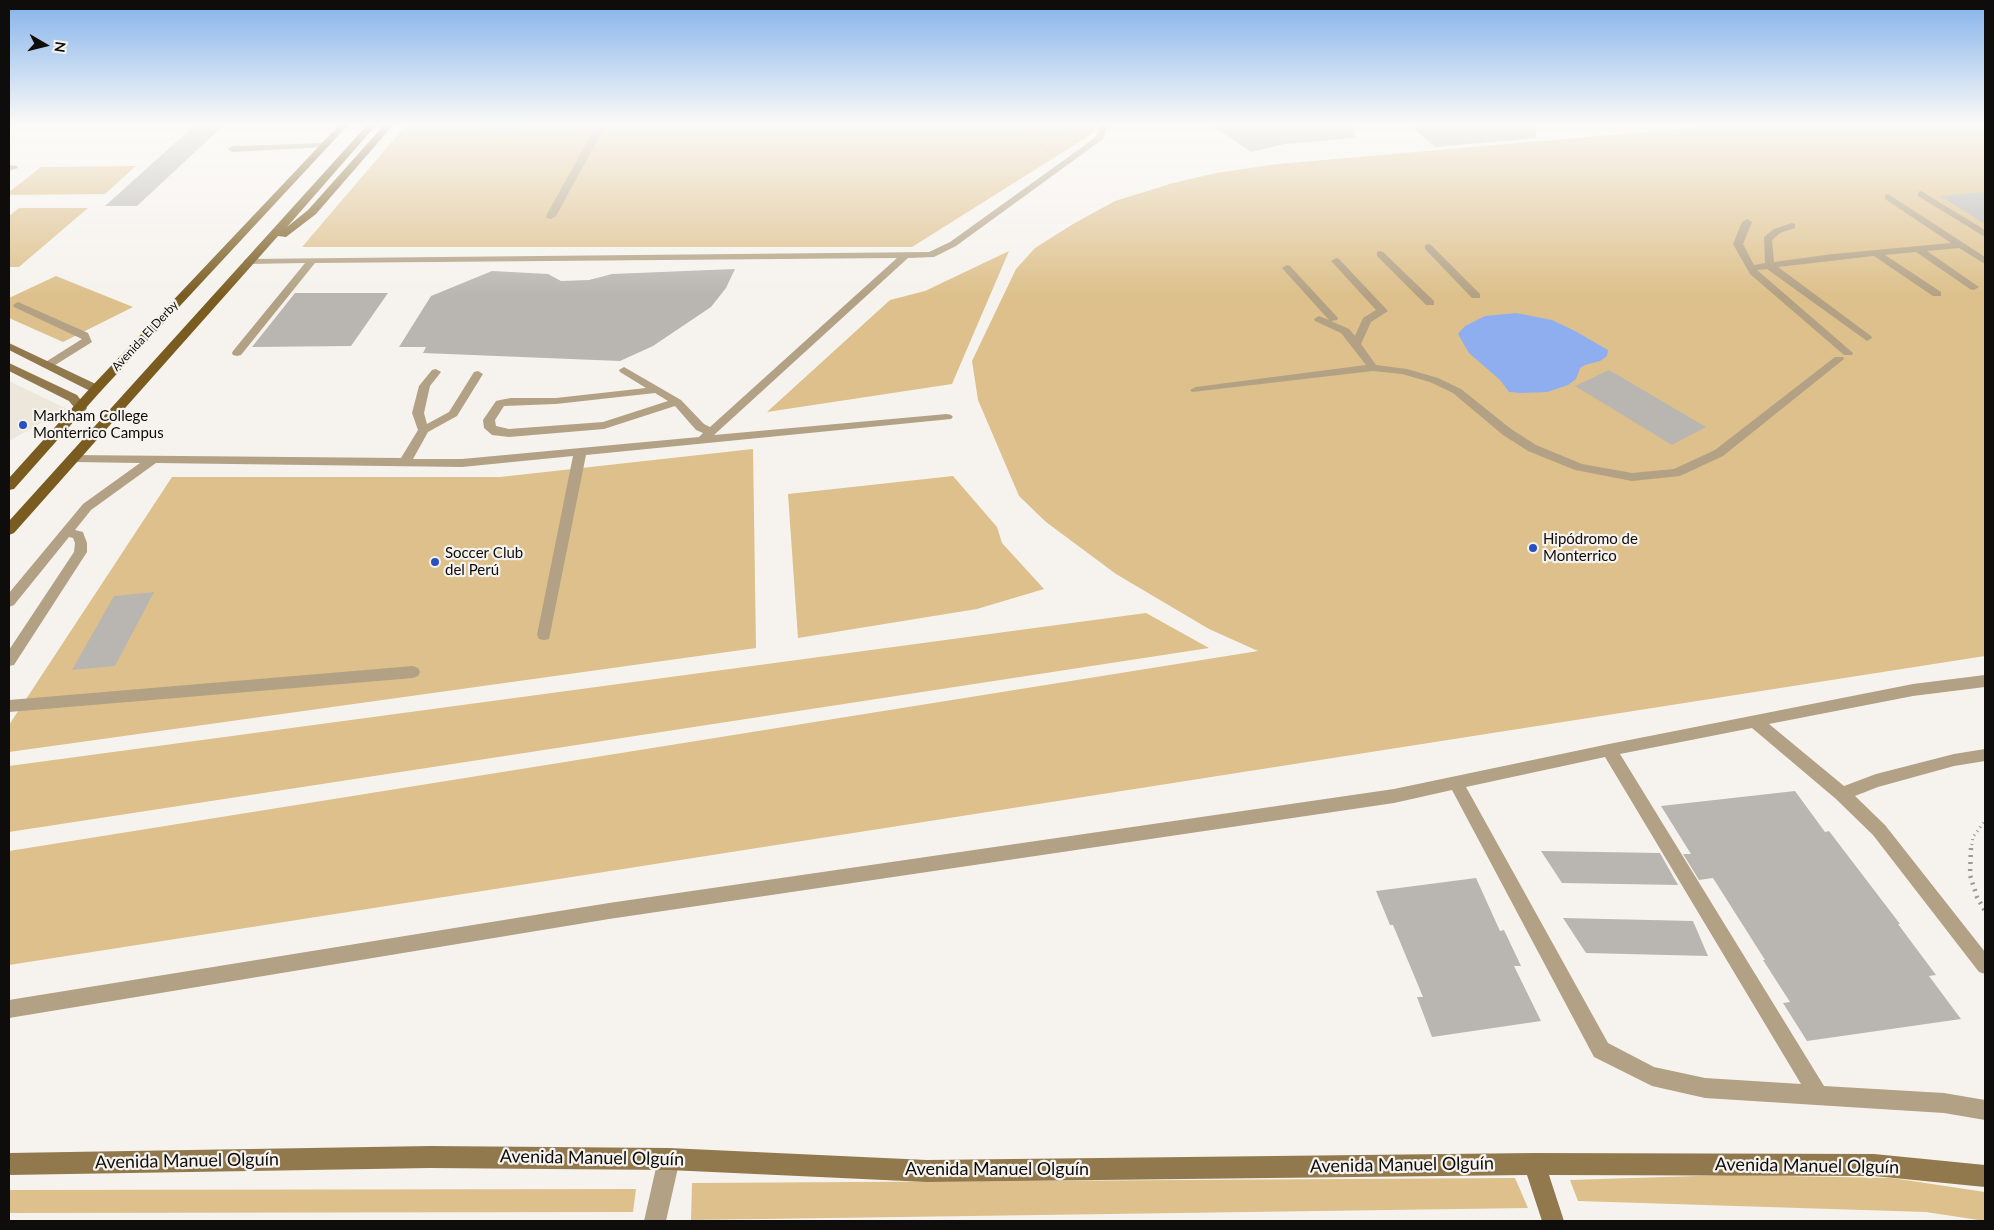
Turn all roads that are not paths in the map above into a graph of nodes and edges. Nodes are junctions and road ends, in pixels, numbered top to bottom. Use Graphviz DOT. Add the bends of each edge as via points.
graph roads {
  1 [pos="289,181"];
  2 [pos="292,181"];
  3 [pos="321,181"];
  4 [pos="339,181"];
  5 [pos="570,181"];
  6 [pos="1040,181"];
  7 [pos="283,188"];
  8 [pos="1921,194"];
  9 [pos="1888,196"];
  10 [pos="551,216"];
  11 [pos="1747,222"];
  12 [pos="1792,226"];
  13 [pos="1985,234"];
  14 [pos="1961,245"];
  15 [pos="1428,247"];
  16 [pos="1918,249"];
  17 [pos="1876,253"];
  18 [pos="1380,254"];
  19 [pos="905,256"];
  20 [pos="313,260"];
  21 [pos="249,261"];
  22 [pos="1336,261"];
  23 [pos="1985,261"];
  24 [pos="1770,266"];
  25 [pos="1287,268"];
  26 [pos="1750,268"];
  27 [pos="1974,287"];
  28 [pos="1937,294"];
  29 [pos="1476,296"];
  30 [pos="1430,304"];
  31 [pos="18,305"];
  32 [pos="1381,311"];
  33 [pos="1333,318"];
  34 [pos="1320,319"];
  35 [pos="1867,338"];
  36 [pos="1356,344"];
  37 [pos="9,346"];
  38 [pos="238,353"];
  39 [pos="48,365"];
  40 [pos="9,367"];
  41 [pos="1374,368"];
  42 [pos="624,370"];
  43 [pos="436,372"];
  44 [pos="478,374"];
  45 [pos="96,389"];
  46 [pos="656,390"];
  47 [pos="1196,390"];
  48 [pos="676,402"];
  49 [pos="81,408"];
  50 [pos="947,418"];
  51 [pos="424,430"];
  52 [pos="710,432"];
  53 [pos="701,441"];
  54 [pos="580,453"];
  55 [pos="74,458"];
  56 [pos="153,459"];
  57 [pos="405,462"];
  58 [pos="9,486"];
  59 [pos="9,530"];
  60 [pos="67,532"];
  61 [pos="9,602"];
  62 [pos="544,635"];
  63 [pos="9,661"];
  64 [pos="413,672"];
  65 [pos="1985,681"];
  66 [pos="9,706"];
  67 [pos="1756,722"];
  68 [pos="1609,750"];
  69 [pos="1985,755"];
  70 [pos="1456,783"];
  71 [pos="1842,794"];
  72 [pos="1985,966"];
  73 [pos="9,1009"];
  74 [pos="1818,1094"];
  75 [pos="1985,1110"];
  76 [pos="668,1159"];
  77 [pos="9,1164"];
  78 [pos="1534,1164"];
  79 [pos="1985,1176"];
  80 [pos="655,1221"];
  81 [pos="1553,1221"];
  1 -- 7 [label="main road"];
  2 -- 7 [label="main road"];
  3 -- 21 [label="main road"];
  4 -- 21 [label="main road" via="312,212"];
  5 -- 10 [label="street"];
  6 -- 19 [label="lane" via="953,244 931,256"];
  7 -- 45 [label="main road, Avenida El Derby"];
  8 -- 13 [label="lane"];
  9 -- 14 [label="lane"];
  11 -- 26 [label="lane" via="1738,244"];
  12 -- 24 [label="lane" via="1767,239"];
  14 -- 16 [label="lane"];
  14 -- 23 [label="lane"];
  15 -- 29 [label="lane"];
  16 -- 17 [label="lane"];
  16 -- 27 [label="lane"];
  17 -- 24 [label="lane"];
  17 -- 28 [label="lane"];
  18 -- 30 [label="lane"];
  19 -- 20 [label="lane"];
  19 -- 52 [label="lane"];
  20 -- 21 [label="lane"];
  20 -- 38 [label="lane"];
  21 -- 55 [label="main road, Avenida El Derby"];
  22 -- 32 [label="lane"];
  24 -- 26 [label="lane"];
  24 -- 35 [label="lane"];
  25 -- 33 [label="lane"];
  26 -- 41 [label="lane" via="1844,356 1719,453 1676,473 1632,477 1579,467 1532,448 1456,390 1403,371"];
  31 -- 39 [label="lane" via="87,338 87,342"];
  32 -- 36 [label="lane" via="1367,320"];
  34 -- 36 [label="lane" via="1345,331"];
  36 -- 41 [label="lane"];
  37 -- 39 [label="street"];
  39 -- 45 [label="street"];
  40 -- 49 [label="street" via="72,398"];
  41 -- 47 [label="lane"];
  42 -- 46 [label="lane"];
  43 -- 51 [label="lane" via="425,386 418,413"];
  44 -- 51 [label="lane" via="453,414"];
  45 -- 49 [label="main road, Avenida El Derby"];
  46 -- 48 [label="lane"];
  46 -- 48 [label="lane" via="556,401 500,403 489,420 490,428 509,433 604,425"];
  48 -- 52 [label="lane" via="700,427"];
  49 -- 58 [label="main road, Avenida El Derby"];
  50 -- 53 [label="lane"];
  51 -- 57 [label="lane"];
  52 -- 53 [label="lane"];
  53 -- 54 [label="lane"];
  54 -- 57 [label="lane" via="462,463"];
  54 -- 62 [label="lane"];
  55 -- 56 [label="lane"];
  55 -- 59 [label="main road, Avenida El Derby"];
  56 -- 57 [label="lane"];
  56 -- 60 [label="lane" via="87,507"];
  60 -- 61 [label="lane"];
  60 -- 63 [label="lane" via="78,536 80,552"];
  64 -- 66 [label="lane"];
  65 -- 67 [label="lane" via="1913,690"];
  67 -- 68 [label="lane"];
  67 -- 71 [label="lane"];
  68 -- 70 [label="lane"];
  68 -- 74 [label="lane"];
  69 -- 71 [label="lane" via="1876,781"];
  70 -- 73 [label="lane" via="1394,796 599,913"];
  70 -- 74 [label="lane" via="1601,1050 1652,1076 1705,1088"];
  71 -- 72 [label="lane" via="1879,830"];
  74 -- 75 [label="lane" via="1944,1103"];
  76 -- 77 [label="street, Avenida Manuel Olguín" via="430,1156"];
  76 -- 78 [label="street, Avenida Manuel Olguín" via="927,1171"];
  76 -- 80 [label="street"];
  78 -- 79 [label="street, Avenida Manuel Olguín" via="1874,1164"];
  78 -- 81 [label="street"];
}
